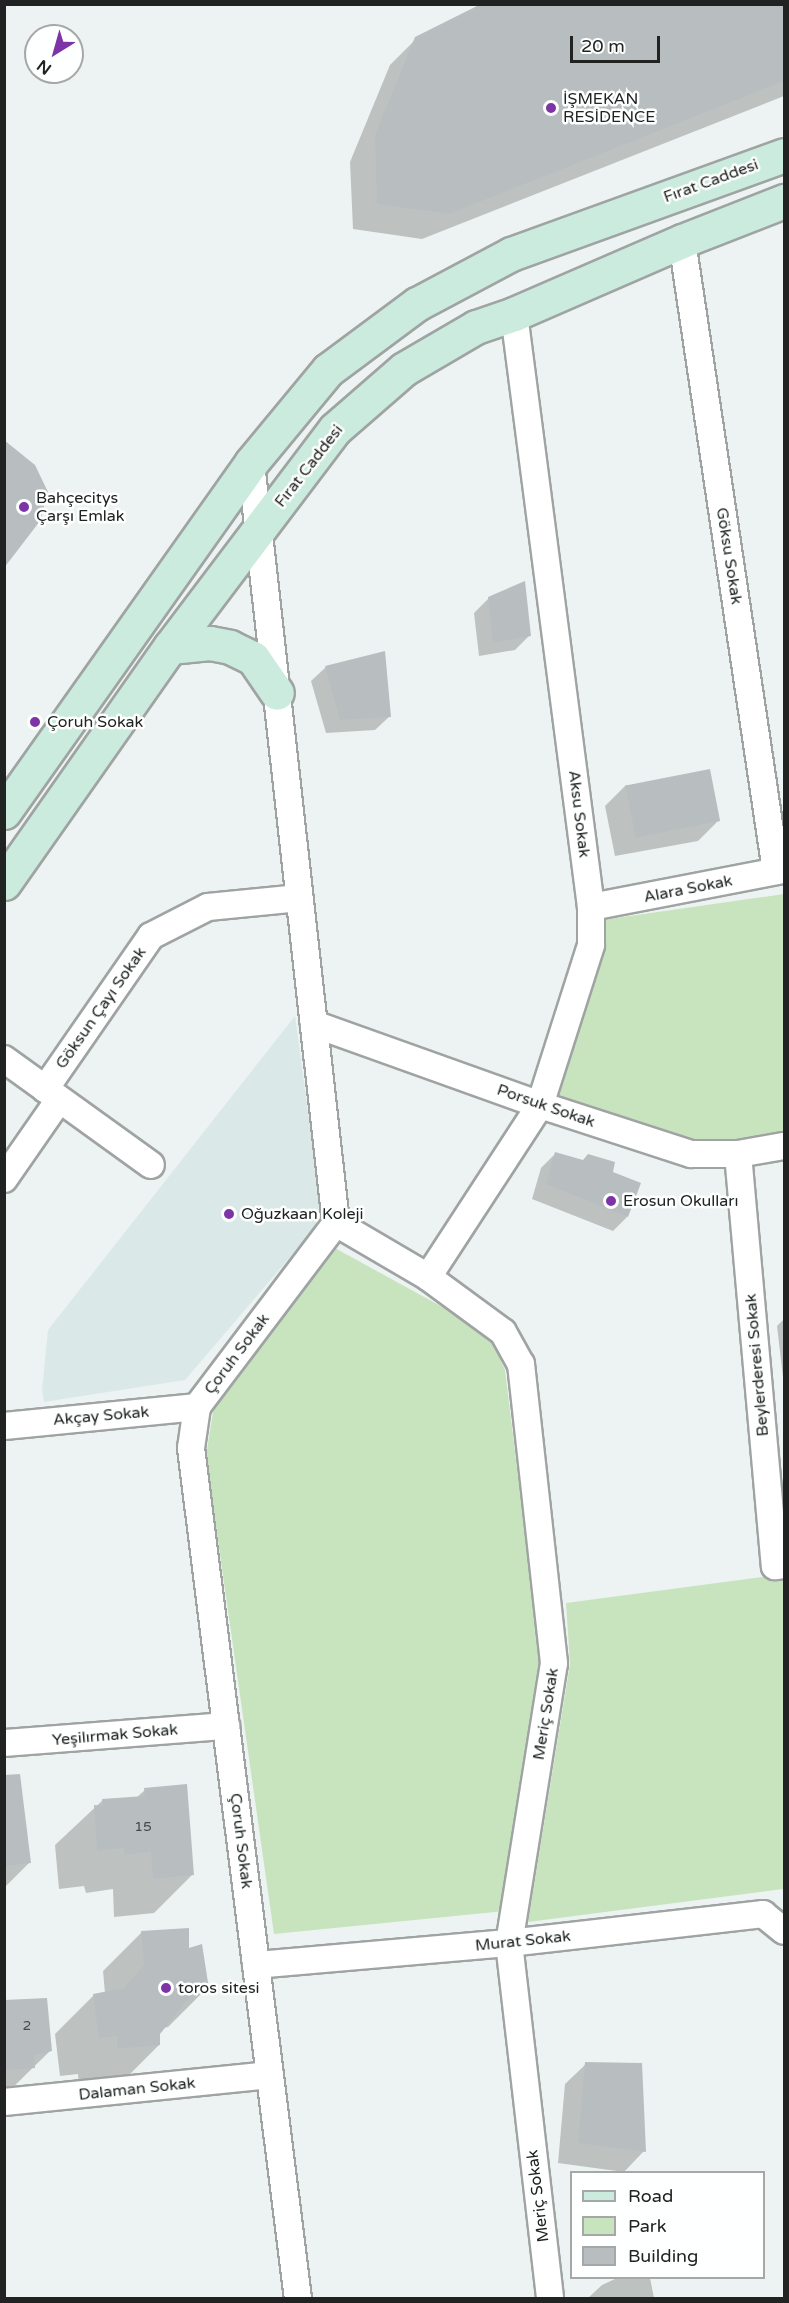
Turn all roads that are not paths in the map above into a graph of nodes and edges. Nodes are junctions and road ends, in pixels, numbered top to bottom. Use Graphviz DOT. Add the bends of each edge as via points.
graph roads {
  1 [pos="784,155"];
  2 [pos="784,201"];
  3 [pos="682,242"];
  4 [pos="514,314"];
  5 [pos="251,463"];
  6 [pos="259,530"];
  7 [pos="170,646"];
  8 [pos="277,693"];
  9 [pos="4,812"];
  10 [pos="780,871"];
  11 [pos="4,883"];
  12 [pos="300,898"];
  13 [pos="591,907"];
  14 [pos="314,1024"];
  15 [pos="4,1059"];
  16 [pos="52,1095"];
  17 [pos="540,1105"];
  18 [pos="784,1146"];
  19 [pos="738,1155"];
  20 [pos="151,1165"];
  21 [pos="4,1179"];
  22 [pos="336,1223"];
  23 [pos="428,1277"];
  24 [pos="197,1407"];
  25 [pos="4,1426"];
  26 [pos="784,1564"];
  27 [pos="226,1726"];
  28 [pos="4,1743"];
  29 [pos="784,1930"];
  30 [pos="509,1942"];
  31 [pos="256,1965"];
  32 [pos="270,2075"];
  33 [pos="4,2102"];
  34 [pos="298,2298"];
  35 [pos="550,2298"];
  1 -- 5 [label="main road, Fırat Caddesi" via="511,254 417,304 328,370"];
  2 -- 3 [label="main road, Fırat Caddesi"];
  3 -- 4 [label="main road, Fırat Caddesi"];
  3 -- 10 [label="street, Göksu Sokak"];
  4 -- 6 [label="main road, Fırat Caddesi" via="476,327 404,369 334,429"];
  4 -- 13 [label="street, Aksu Sokak"];
  5 -- 6 [label="street"];
  5 -- 9 [label="main road, Fırat Caddesi"];
  6 -- 7 [label="main road, Fırat Caddesi"];
  6 -- 8 [label="street"];
  7 -- 8 [label="main road" via="210,643 230,647 253,658"];
  7 -- 11 [label="main road, Fırat Caddesi"];
  8 -- 12 [label="street"];
  10 -- 13 [label="street, Alara Sokak"];
  12 -- 14 [label="street"];
  12 -- 16 [label="street, Göksun Çayı Sokak" via="208,907 151,936"];
  13 -- 17 [label="street, Aksu Sokak" via="591,945"];
  14 -- 17 [label="street, Porsuk Sokak"];
  14 -- 22 [label="street"];
  15 -- 16 [label="street"];
  16 -- 20 [label="street"];
  16 -- 21 [label="street, Göksun Çayı Sokak"];
  17 -- 19 [label="street, Porsuk Sokak" via="690,1154"];
  17 -- 23 [label="street, Aksu Sokak"];
  18 -- 19 [label="street, Porsuk Sokak"];
  19 -- 26 [label="street, Beylerderesi Sokak" via="775,1566"];
  22 -- 23 [label="street, Meriç Sokak"];
  22 -- 24 [label="street, Çoruh Sokak"];
  23 -- 30 [label="street, Meriç Sokak" via="503,1332 521,1364 554,1663"];
  24 -- 25 [label="street, Akçay Sokak"];
  24 -- 27 [label="street, Çoruh Sokak" via="192,1448"];
  27 -- 28 [label="street, Yeşilırmak Sokak"];
  27 -- 31 [label="street, Çoruh Sokak"];
  29 -- 30 [label="street, Murat Sokak" via="763,1914"];
  30 -- 31 [label="street, Murat Sokak"];
  30 -- 35 [label="street, Meriç Sokak"];
  31 -- 32 [label="street, Çoruh Sokak"];
  32 -- 33 [label="street, Dalaman Sokak"];
  32 -- 34 [label="street, Çoruh Sokak"];
}
